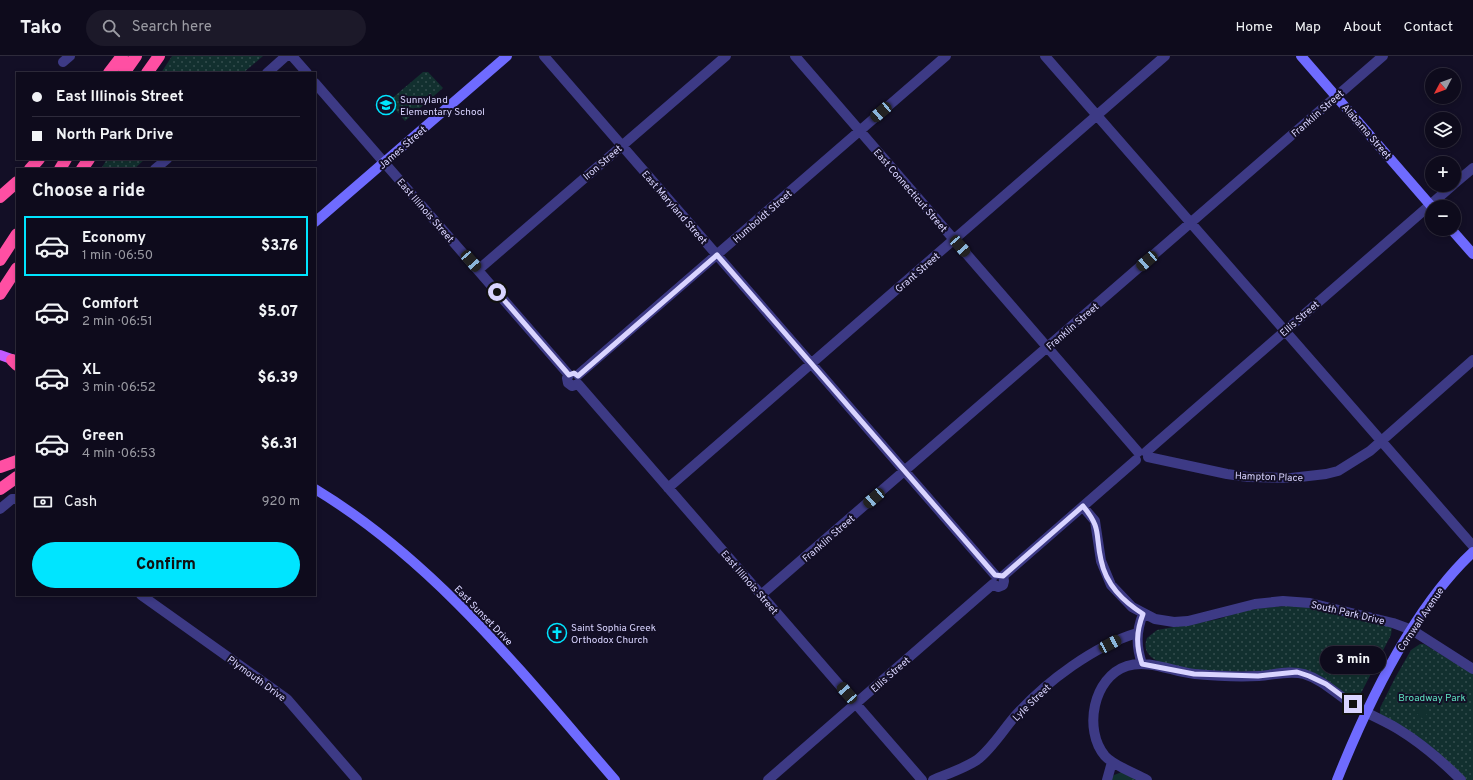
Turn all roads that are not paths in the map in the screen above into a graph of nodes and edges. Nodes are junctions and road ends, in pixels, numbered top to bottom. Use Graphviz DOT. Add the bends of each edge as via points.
graph roads {
  1 [pos="122,56"];
  2 [pos="136,56"];
  3 [pos="159,56"];
  4 [pos="286,56"];
  5 [pos="292,56"];
  6 [pos="507,56"];
  7 [pos="544,56"];
  8 [pos="726,56"];
  9 [pos="795,56"];
  10 [pos="946,56"];
  11 [pos="1045,56"];
  12 [pos="1165,56"];
  13 [pos="1301,56"];
  14 [pos="1383,56"];
  15 [pos="110,72"];
  16 [pos="125,72"];
  17 [pos="148,72"];
  18 [pos="267,72"];
  19 [pos="306,72"];
  20 [pos="316,83"];
  21 [pos="1336,97"];
  22 [pos="1097,115"];
  23 [pos="860,131"];
  24 [pos="621,145"];
  25 [pos="38,160"];
  26 [pos="166,160"];
  27 [pos="384,162"];
  28 [pos="31,168"];
  29 [pos="156,168"];
  30 [pos="1473,168"];
  31 [pos="1461,178"];
  32 [pos="16,183"];
  33 [pos="1446,192"];
  34 [pos="0,197"];
  35 [pos="1426,200"];
  36 [pos="1437,200"];
  37 [pos="1425,211"];
  38 [pos="316,221"];
  39 [pos="1191,223"];
  40 [pos="16,236"];
  41 [pos="1457,236"];
  42 [pos="954,240"];
  43 [pos="1473,254"];
  44 [pos="717,255"];
  45 [pos="0,260"];
  46 [pos="16,270"];
  47 [pos="478,270"];
  48 [pos="0,294"];
  49 [pos="1285,331"];
  50 [pos="1047,347"];
  51 [pos="1473,360"];
  52 [pos="811,364"];
  53 [pos="575,378"];
  54 [pos="1382,441"];
  55 [pos="1142,455"];
  56 [pos="16,461"];
  57 [pos="0,467"];
  58 [pos="905,471"];
  59 [pos="16,478"];
  60 [pos="0,488"];
  61 [pos="668,488"];
  62 [pos="316,490"];
  63 [pos="16,499"];
  64 [pos="1083,506"];
  65 [pos="0,509"];
  66 [pos="1473,546"];
  67 [pos="1472,556"];
  68 [pos="997,579"];
  69 [pos="761,595"];
  70 [pos="142,596"];
  71 [pos="1143,614"];
  72 [pos="1412,630"];
  73 [pos="1137,633"];
  74 [pos="1142,664"];
  75 [pos="1473,669"];
  76 [pos="856,704"];
  77 [pos="1367,713"];
  78 [pos="1112,762"];
  79 [pos="357,780"];
  80 [pos="615,780"];
  81 [pos="768,780"];
  82 [pos="922,780"];
  83 [pos="933,780"];
  84 [pos="1107,780"];
  85 [pos="1147,780"];
  86 [pos="1337,780"];
  87 [pos="1461,780"];
  1 -- 15 [label="highway"];
  2 -- 16 [label="highway"];
  3 -- 17 [label="highway"];
  4 -- 18 [label="street"];
  5 -- 19 [label="street"];
  6 -- 27 [label="main road, James Street"];
  7 -- 24 [label="street, East Maryland Street"];
  8 -- 24 [label="street, Iron Street"];
  9 -- 23 [label="street, East Connecticut Street"];
  10 -- 23 [label="street, Humboldt Street"];
  11 -- 22 [label="street"];
  12 -- 22 [label="street, Grant Street"];
  13 -- 21 [label="main road, Alabama Street"];
  14 -- 21 [label="street, Franklin Street"];
  20 -- 27 [label="street, East Illinois Street"];
  21 -- 35 [label="main road, Alabama Street"];
  21 -- 39 [label="street, Franklin Street"];
  22 -- 39 [label="street"];
  22 -- 42 [label="street, Grant Street"];
  23 -- 42 [label="street, East Connecticut Street"];
  23 -- 44 [label="street, Humboldt Street"];
  24 -- 44 [label="street, East Maryland Street"];
  24 -- 47 [label="street, Iron Street"];
  25 -- 28 [label="highway"];
  26 -- 29 [label="street"];
  27 -- 38 [label="main road, James Street"];
  27 -- 47 [label="street, East Illinois Street"];
  30 -- 31 [label="street, Ellis Street"];
  32 -- 34 [label="highway"];
  33 -- 36 [label="street, Ellis Street"];
  37 -- 49 [label="street, Ellis Street"];
  39 -- 49 [label="street"];
  39 -- 50 [label="street, Franklin Street"];
  40 -- 45 [label="highway"];
  41 -- 43 [label="main road"];
  42 -- 50 [label="street, East Connecticut Street"];
  42 -- 52 [label="street, Grant Street"];
  44 -- 52 [label="street, East Maryland Street"];
  44 -- 53 [label="street, Humboldt Street"];
  46 -- 48 [label="highway"];
  47 -- 53 [label="street, East Illinois Street"];
  49 -- 54 [label="street"];
  49 -- 55 [label="street, Ellis Street"];
  50 -- 55 [label="street, East Connecticut Street"];
  50 -- 58 [label="street, Franklin Street"];
  51 -- 54 [label="street, Hampton Place"];
  52 -- 58 [label="street, East Maryland Street"];
  52 -- 61 [label="street, Grant Street"];
  53 -- 61 [label="street, East Illinois Street"];
  54 -- 55 [label="street, Hampton Place" via="1338,471 1312,477 1248,477"];
  54 -- 66 [label="street"];
  55 -- 64 [label="street, Ellis Street"];
  56 -- 57 [label="highway"];
  58 -- 68 [label="street, East Maryland Street"];
  58 -- 69 [label="street, Franklin Street"];
  59 -- 60 [label="highway"];
  61 -- 69 [label="street, East Illinois Street"];
  62 -- 80 [label="main road, East Sunset Drive" via="356,516 444,590 487,634"];
  63 -- 65 [label="street" via="12,499"];
  64 -- 68 [label="street, Ellis Street"];
  64 -- 71 [label="street, South Park Drive" via="1095,521 1101,561 1111,585 1124,601"];
  67 -- 72 [label="main road, Cornwall Avenue" via="1444,584"];
  68 -- 76 [label="street, Ellis Street"];
  69 -- 76 [label="street, East Illinois Street"];
  70 -- 79 [label="street, Plymouth Drive" via="287,699"];
  71 -- 72 [label="street, South Park Drive" via="1162,621 1188,621 1255,604 1297,601 1330,606"];
  71 -- 73 [label="street"];
  72 -- 75 [label="street, South Park Drive"];
  72 -- 77 [label="main road, Cornwall Avenue"];
  73 -- 74 [label="street"];
  73 -- 83 [label="street, Lyle Street" via="1101,649 1054,680 1029,701 977,760"];
  74 -- 77 [label="street" via="1194,674 1253,676 1297,672 1326,684"];
  74 -- 78 [label="street" via="1117,671 1107,680 1099,693 1094,713 1095,734 1102,751"];
  76 -- 81 [label="street, Ellis Street"];
  76 -- 82 [label="street, East Illinois Street"];
  77 -- 86 [label="main road, Cornwall Avenue"];
  77 -- 87 [label="street" via="1414,739"];
  78 -- 84 [label="street"];
  78 -- 85 [label="street"];
}
